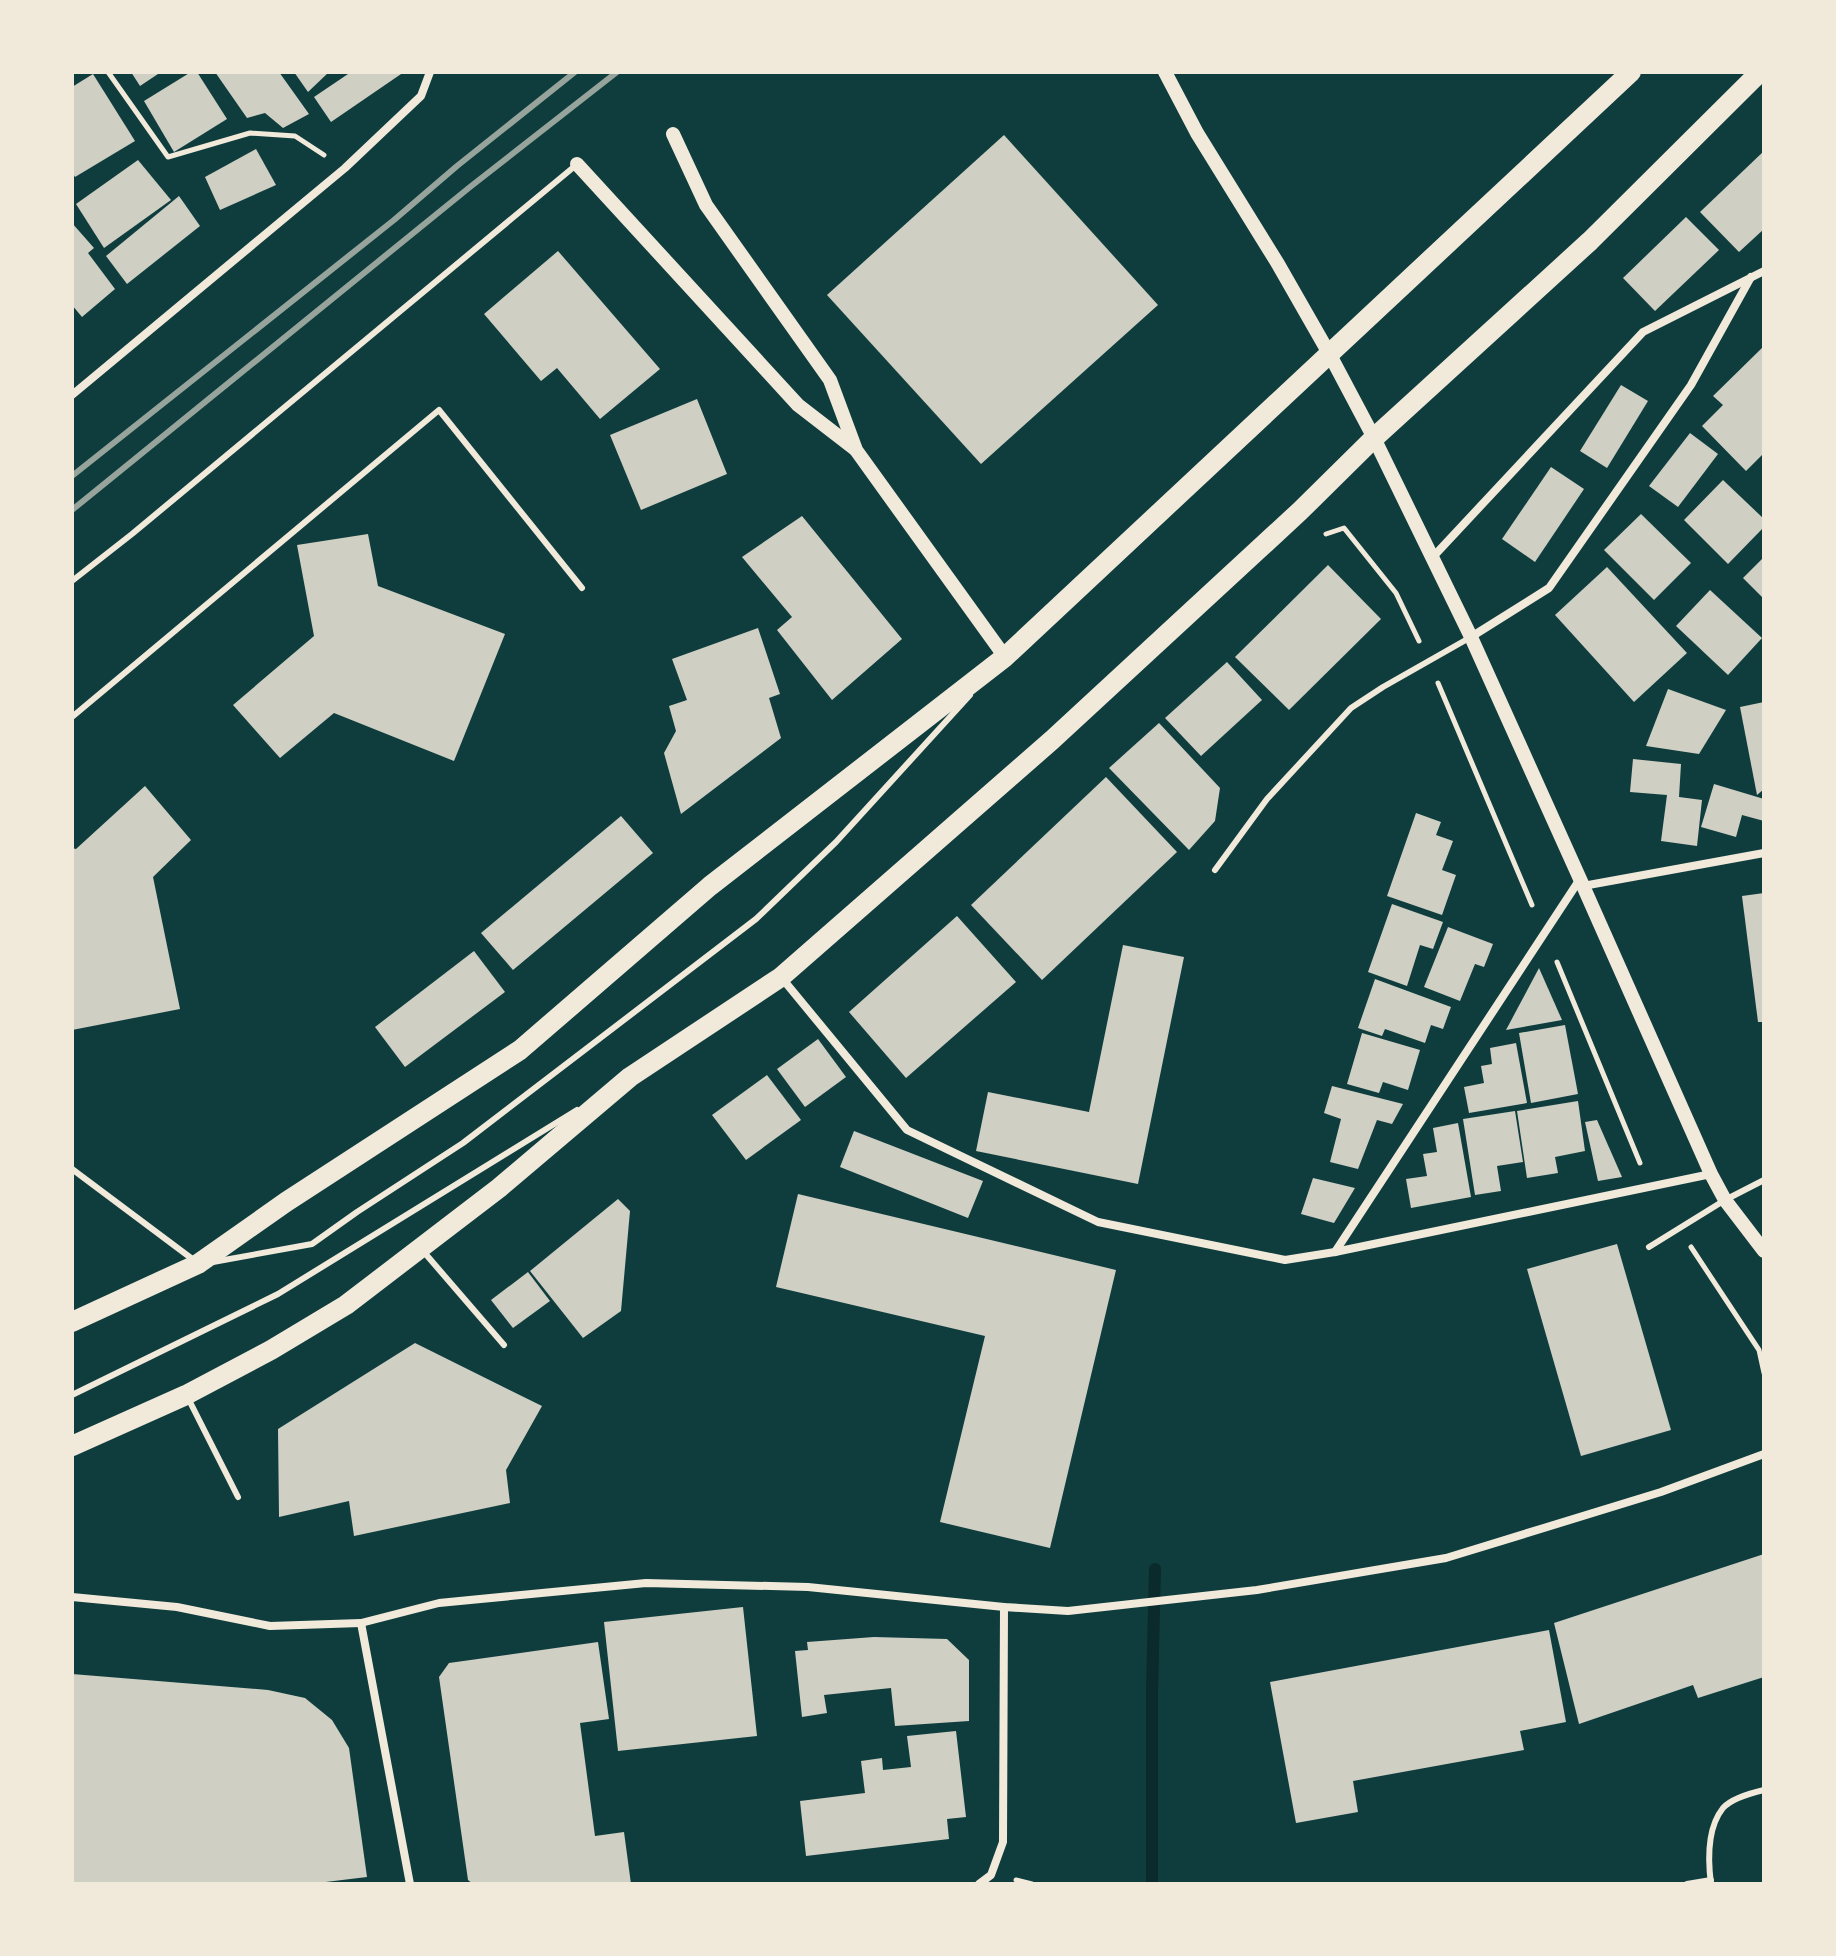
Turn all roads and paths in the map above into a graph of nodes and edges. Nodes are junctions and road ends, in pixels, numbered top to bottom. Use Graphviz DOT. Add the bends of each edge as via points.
graph roads {
  1 [pos="108,72"];
  2 [pos="430,72"];
  3 [pos="1165,72"];
  4 [pos="1631,72"];
  5 [pos="1760,72"];
  6 [pos="673,134"];
  7 [pos="577,164"];
  8 [pos="345,168"];
  9 [pos="1764,271"];
  10 [pos="1751,277"];
  11 [pos="1330,355"];
  12 [pos="72,395"];
  13 [pos="1374,438"];
  14 [pos="856,450"];
  15 [pos="1432,558"];
  16 [pos="72,581"];
  17 [pos="582,588"];
  18 [pos="1471,637"];
  19 [pos="1005,657"];
  20 [pos="72,717"];
  21 [pos="1764,853"];
  22 [pos="1215,870"];
  23 [pos="1582,882"];
  24 [pos="781,977"];
  25 [pos="630,1077"];
  26 [pos="72,1169"];
  27 [pos="1711,1174"];
  28 [pos="1764,1180"];
  29 [pos="1725,1200"];
  30 [pos="1649,1247"];
  31 [pos="420,1249"];
  32 [pos="1764,1251"];
  33 [pos="1335,1252"];
  34 [pos="198,1264"];
  35 [pos="72,1322"];
  36 [pos="504,1345"];
  37 [pos="72,1395"];
  38 [pos="186,1395"];
  39 [pos="72,1446"];
  40 [pos="1764,1454"];
  41 [pos="238,1497"];
  42 [pos="72,1597"];
  43 [pos="1004,1607"];
  44 [pos="361,1623"];
  45 [pos="1764,1790"];
  46 [pos="1711,1882"];
  47 [pos="410,1884"];
  48 [pos="979,1884"];
  49 [pos="1687,1884"];
  1 -- 8 [label="path" via="168,157 250,133 295,136"];
  2 -- 8 [label="street" via="421,96"];
  3 -- 11 [label="street"];
  4 -- 11 [label="main road"];
  5 -- 13 [label="main road" via="1590,241"];
  6 -- 14 [label="street" via="706,205 830,380"];
  7 -- 14 [label="street" via="798,405"];
  7 -- 16 [label="lane"];
  8 -- 12 [label="street"];
  9 -- 10 [label="street"];
  10 -- 15 [label="street" via="1643,332"];
  10 -- 18 [label="street" via="1691,385 1549,588"];
  11 -- 13 [label="street"];
  11 -- 19 [label="main road"];
  13 -- 15 [label="street"];
  13 -- 24 [label="main road" via="1052,740"];
  14 -- 19 [label="street"];
  15 -- 18 [label="street"];
  17 -- 20 [label="lane" via="439,410"];
  18 -- 22 [label="lane" via="1351,708 1267,799"];
  18 -- 23 [label="street"];
  19 -- 34 [label="main road" via="710,886 520,1050"];
  19 -- 34 [label="lane" via="836,842 756,919 463,1143 312,1244"];
  21 -- 23 [label="street"];
  23 -- 27 [label="street"];
  23 -- 33 [label="street"];
  24 -- 25 [label="main road"];
  24 -- 33 [label="street" via="907,1130 1098,1222 1285,1260"];
  25 -- 31 [label="main road"];
  25 -- 37 [label="lane" via="278,1294"];
  26 -- 34 [label="lane"];
  27 -- 29 [label="street"];
  27 -- 33 [label="street"];
  28 -- 29 [label="lane"];
  29 -- 30 [label="lane"];
  29 -- 32 [label="street"];
  31 -- 36 [label="lane"];
  31 -- 38 [label="main road" via="346,1305"];
  34 -- 35 [label="main road"];
  38 -- 39 [label="main road"];
  38 -- 41 [label="lane"];
  40 -- 43 [label="street" via="1661,1492 1446,1558 1257,1590 1068,1611"];
  42 -- 44 [label="street" via="177,1607 270,1626"];
  43 -- 44 [label="street" via="808,1587 646,1583 439,1603"];
  43 -- 48 [label="street" via="1003,1842 991,1875"];
  44 -- 47 [label="street"];
  45 -- 46 [label="lane" via="1723,1808 1710,1835"];
  46 -- 49 [label="lane"];
}
